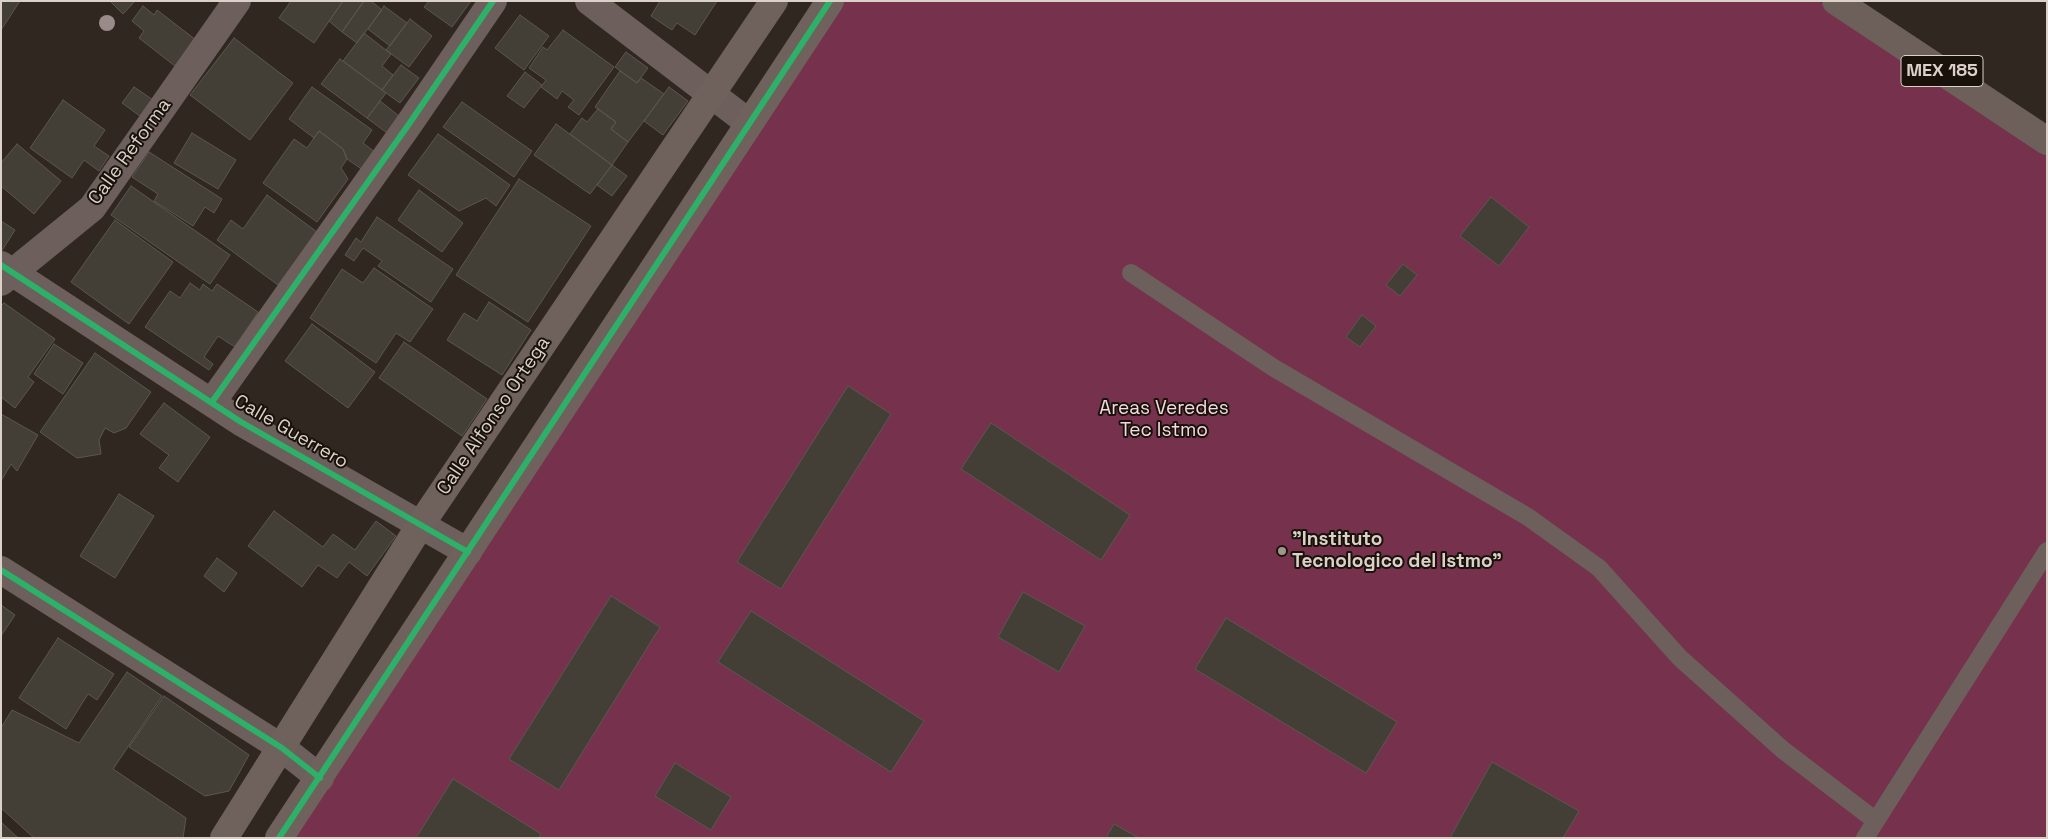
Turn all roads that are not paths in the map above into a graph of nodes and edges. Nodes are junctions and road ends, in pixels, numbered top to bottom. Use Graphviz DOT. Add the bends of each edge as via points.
graph roads {
  1 [pos="237,1"];
  2 [pos="493,1"];
  3 [pos="589,1"];
  4 [pos="774,1"];
  5 [pos="830,1"];
  6 [pos="1836,1"];
  7 [pos="711,93"];
  8 [pos="749,123"];
  9 [pos="2045,137"];
  10 [pos="5,273"];
  11 [pos="1131,273"];
  12 [pos="212,402"];
  13 [pos="421,524"];
  14 [pos="2047,551"];
  15 [pos="468,552"];
  16 [pos="1,570"];
  17 [pos="282,748"];
  18 [pos="320,778"];
  19 [pos="1876,820"];
  20 [pos="224,838"];
  21 [pos="279,838"];
  22 [pos="1866,838"];
  1 -- 10 [label="street, Calle Reforma" via="92,208"];
  2 -- 12 [label="street"];
  3 -- 7 [label="street"];
  4 -- 7 [label="street, Calle Alfonso Ortega"];
  5 -- 8 [label="street"];
  6 -- 9 [label="main road, MEX 185"];
  7 -- 8 [label="street"];
  7 -- 13 [label="street, Calle Alfonso Ortega"];
  8 -- 15 [label="street"];
  10 -- 12 [label="street, Calle Guerrero"];
  11 -- 19 [label="lane" via="1274,368 1528,517 1599,568 1680,658 1784,750"];
  12 -- 13 [label="street, Calle Guerrero" via="241,422"];
  13 -- 15 [label="street, Calle Guerrero"];
  13 -- 17 [label="street, Calle Alfonso Ortega"];
  14 -- 19 [label="lane"];
  15 -- 18 [label="street"];
  16 -- 17 [label="street"];
  17 -- 18 [label="street"];
  17 -- 20 [label="street, Calle Alfonso Ortega"];
  18 -- 21 [label="street"];
  19 -- 22 [label="lane"];
}
